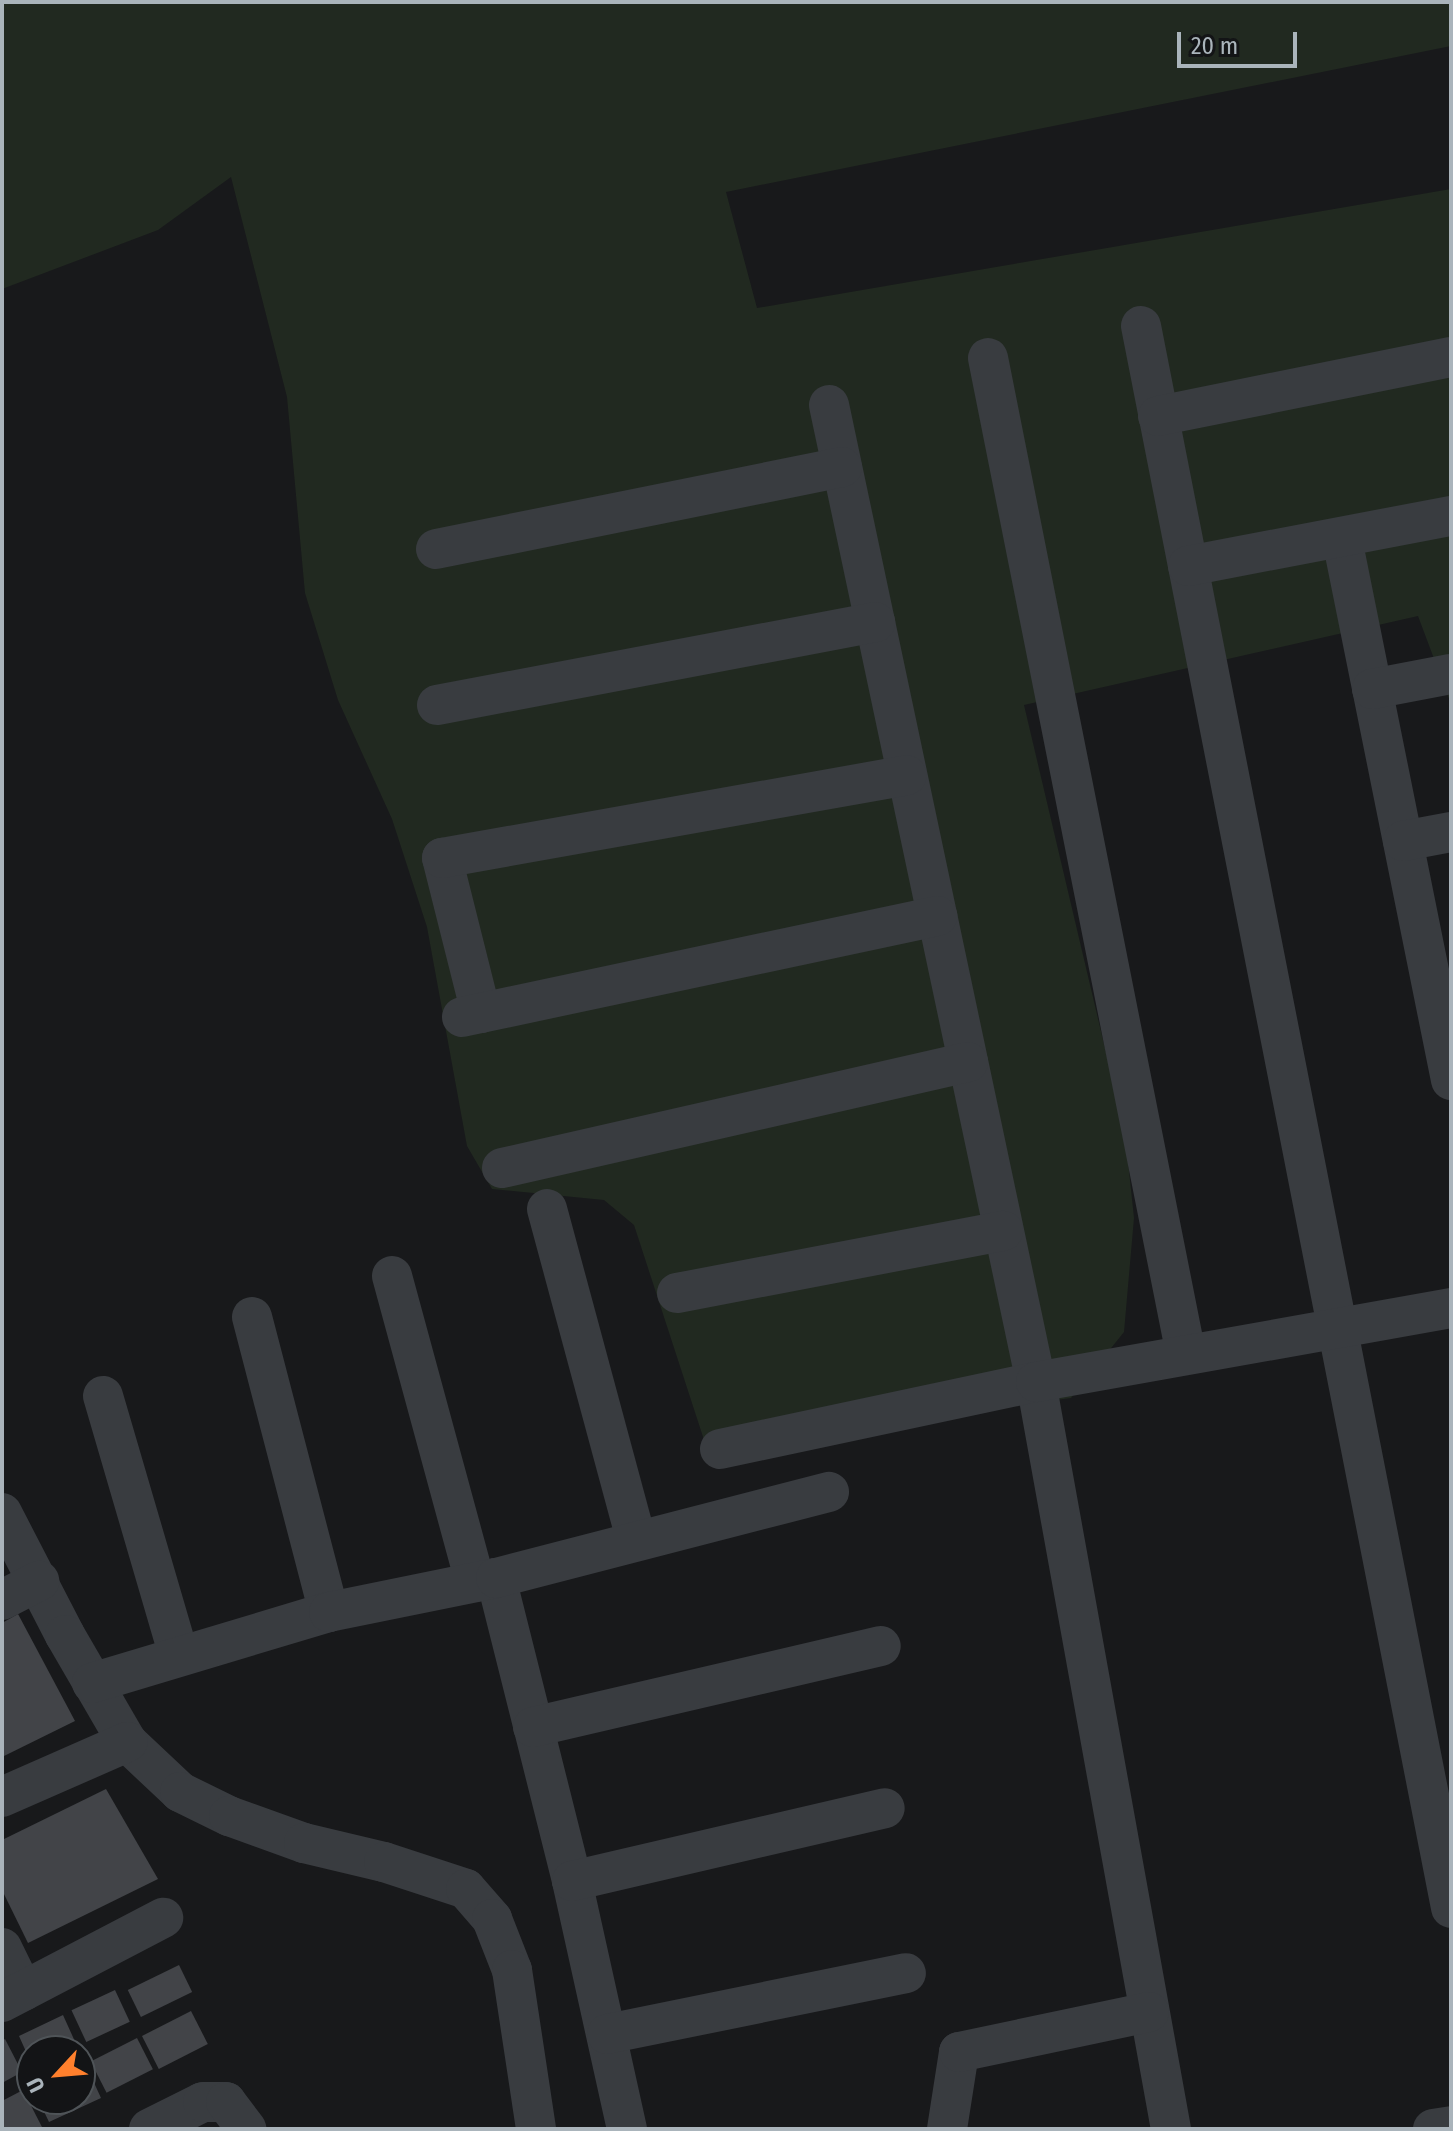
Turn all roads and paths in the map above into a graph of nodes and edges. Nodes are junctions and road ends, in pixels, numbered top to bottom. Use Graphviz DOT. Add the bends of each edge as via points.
graph roads {
  1 [pos="1141,326"];
  2 [pos="1451,357"];
  3 [pos="988,358"];
  4 [pos="829,405"];
  5 [pos="1158,416"];
  6 [pos="842,467"];
  7 [pos="1451,516"];
  8 [pos="1342,539"];
  9 [pos="436,549"];
  10 [pos="1188,566"];
  11 [pos="875,622"];
  12 [pos="1451,674"];
  13 [pos="1372,689"];
  14 [pos="437,705"];
  15 [pos="907,775"];
  16 [pos="1451,832"];
  17 [pos="1403,841"];
  18 [pos="937,916"];
  19 [pos="1442,991"];
  20 [pos="968,1062"];
  21 [pos="1451,1080"];
  22 [pos="502,1168"];
  23 [pos="547,1209"];
  24 [pos="1003,1231"];
  25 [pos="392,1276"];
  26 [pos="677,1293"];
  27 [pos="1451,1308"];
  28 [pos="252,1317"];
  29 [pos="1338,1326"];
  30 [pos="1186,1354"];
  31 [pos="1036,1382"];
  32 [pos="103,1396"];
  33 [pos="720,1449"];
  34 [pos="829,1492"];
  35 [pos="2,1513"];
  36 [pos="636,1539"];
  37 [pos="485,1580"];
  38 [pos="39,1581"];
  39 [pos="2,1600"];
  40 [pos="329,1612"];
  41 [pos="881,1646"];
  42 [pos="179,1656"];
  43 [pos="92,1683"];
  44 [pos="533,1727"];
  45 [pos="127,1742"];
  46 [pos="2,1797"];
  47 [pos="885,1808"];
  48 [pos="572,1881"];
  49 [pos="1451,1908"];
  50 [pos="163,1918"];
  51 [pos="2,1948"];
  52 [pos="906,1973"];
  53 [pos="12,1997"];
  54 [pos="1149,2012"];
  55 [pos="607,2034"];
  56 [pos="1451,2126"];
  57 [pos="149,2129"];
  58 [pos="246,2129"];
  59 [pos="536,2129"];
  60 [pos="627,2129"];
  61 [pos="947,2129"];
  62 [pos="1171,2129"];
  63 [pos="1433,2129"];
  1 -- 5 [label="street"];
  2 -- 5 [label="street"];
  3 -- 30 [label="street"];
  4 -- 6 [label="street"];
  5 -- 10 [label="street"];
  6 -- 9 [label="street"];
  6 -- 11 [label="street"];
  7 -- 8 [label="street"];
  8 -- 10 [label="street"];
  8 -- 13 [label="street"];
  10 -- 29 [label="street"];
  11 -- 14 [label="street"];
  11 -- 15 [label="street"];
  12 -- 13 [label="street"];
  13 -- 17 [label="street"];
  15 -- 18 [label="street"];
  15 -- 18 [label="street" via="442,858 472,1015"];
  16 -- 17 [label="street"];
  17 -- 19 [label="street"];
  18 -- 20 [label="street"];
  19 -- 21 [label="street"];
  20 -- 22 [label="street"];
  20 -- 24 [label="street"];
  23 -- 36 [label="street"];
  24 -- 26 [label="street"];
  24 -- 31 [label="street"];
  25 -- 37 [label="street"];
  27 -- 29 [label="street"];
  28 -- 40 [label="street"];
  29 -- 30 [label="street"];
  29 -- 49 [label="street"];
  30 -- 31 [label="street"];
  31 -- 33 [label="street"];
  31 -- 54 [label="street"];
  32 -- 42 [label="street"];
  34 -- 36 [label="street"];
  35 -- 38 [label="street"];
  36 -- 37 [label="street"];
  37 -- 40 [label="street"];
  37 -- 44 [label="street"];
  38 -- 39 [label="street"];
  38 -- 43 [label="street"];
  40 -- 42 [label="street"];
  41 -- 44 [label="street"];
  42 -- 43 [label="street"];
  43 -- 45 [label="street"];
  44 -- 48 [label="street"];
  45 -- 46 [label="street"];
  45 -- 59 [label="street" via="180,1792 229,1816 466,1889 492,1919 512,1970"];
  47 -- 48 [label="street"];
  48 -- 55 [label="street"];
  50 -- 53 [label="street"];
  51 -- 53 [label="street"];
  52 -- 55 [label="street"];
  54 -- 61 [label="street" via="959,2052"];
  54 -- 62 [label="street"];
  55 -- 60 [label="street"];
  56 -- 63 [label="street"];
  57 -- 58 [label="street" via="203,2102 226,2102"];
}
